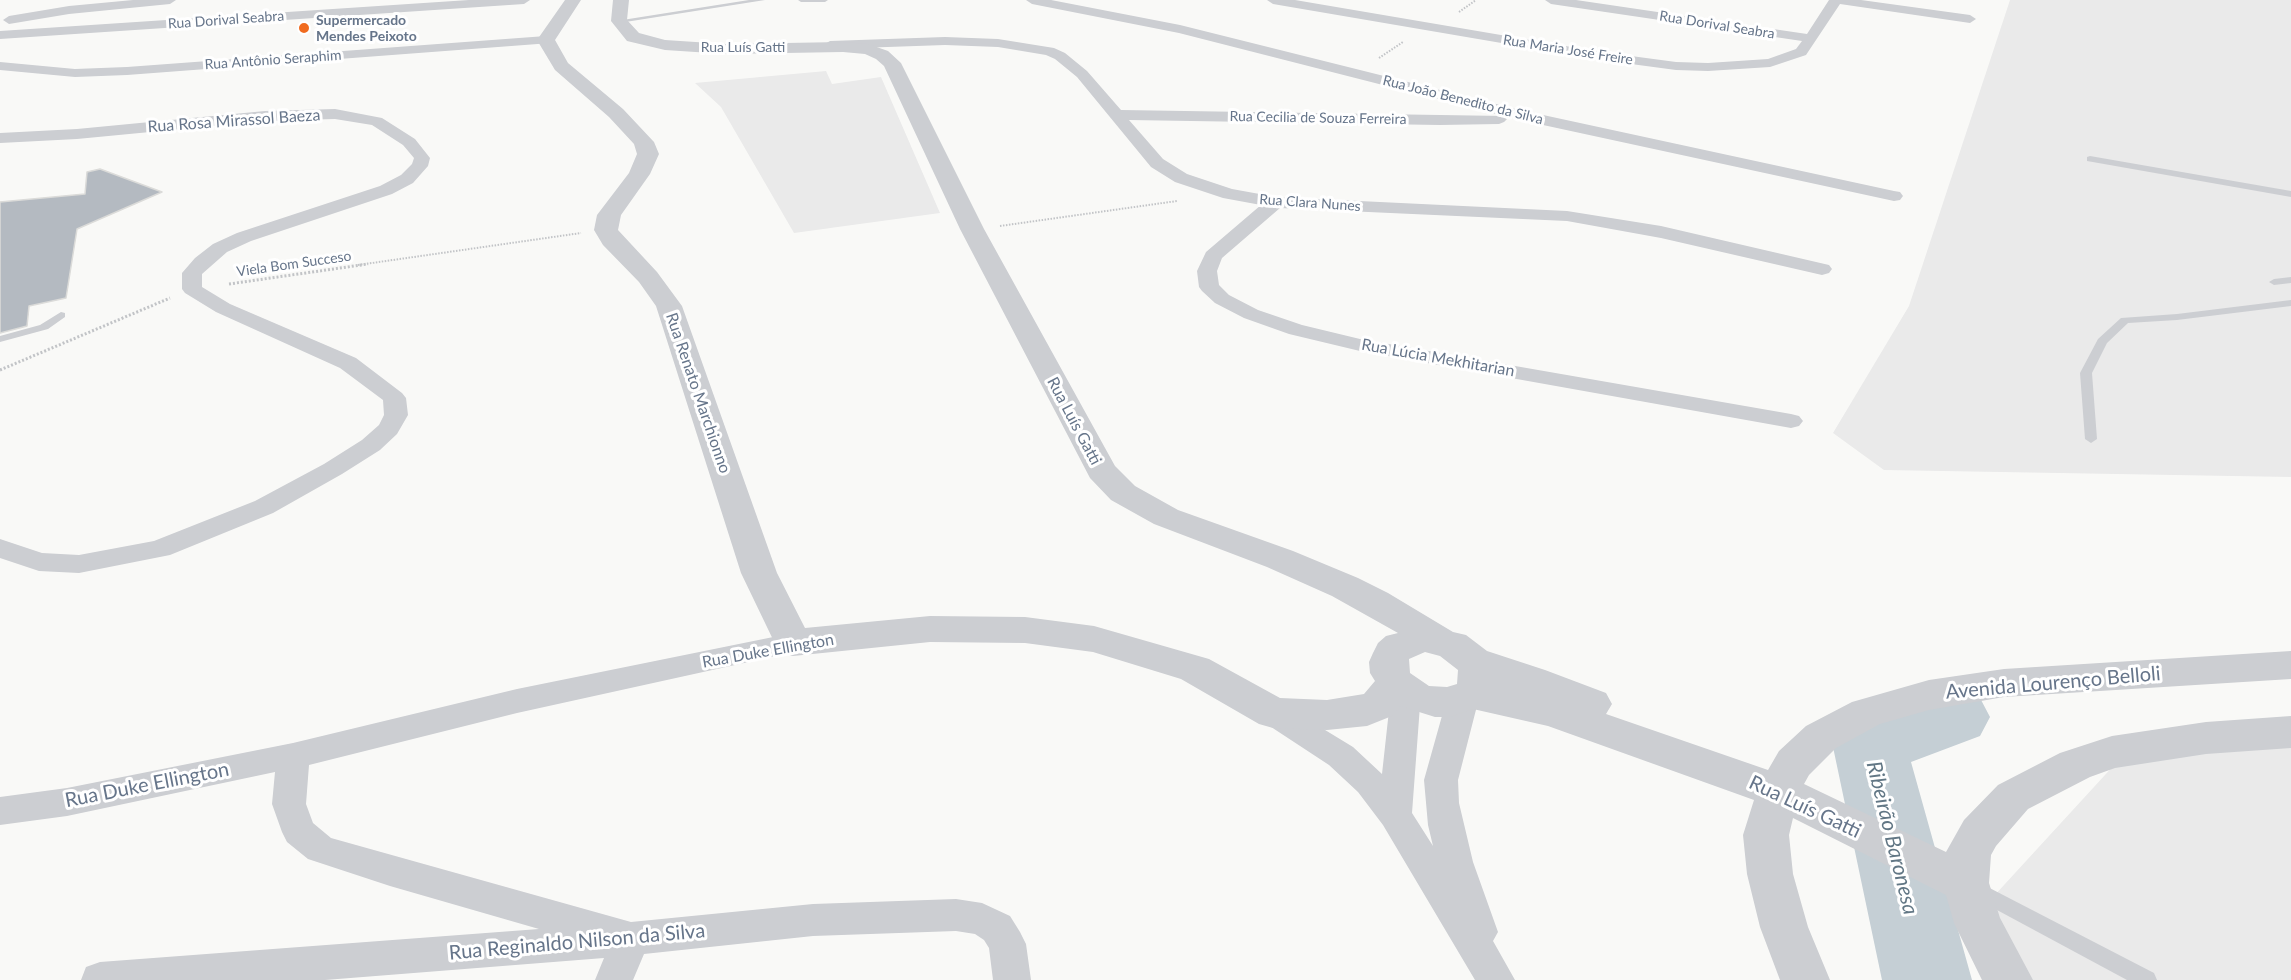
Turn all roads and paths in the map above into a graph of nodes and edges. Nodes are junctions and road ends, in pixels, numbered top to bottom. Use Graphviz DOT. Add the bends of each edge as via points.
graph roads {
  1 [pos="170,0"];
  2 [pos="375,0"];
  3 [pos="524,0"];
  4 [pos="573,0"];
  5 [pos="621,0"];
  6 [pos="762,0"];
  7 [pos="801,0"];
  8 [pos="825,0"];
  9 [pos="1032,0"];
  10 [pos="1273,0"];
  11 [pos="1551,0"];
  12 [pos="1836,0"];
  13 [pos="341,13"];
  14 [pos="1970,19"];
  15 [pos="619,21"];
  16 [pos="0,22"];
  17 [pos="0,35"];
  18 [pos="1812,39"];
  19 [pos="546,40"];
  20 [pos="945,41"];
  21 [pos="813,46"];
  22 [pos="892,63"];
  23 [pos="0,66"];
  24 [pos="1115,115"];
  25 [pos="1520,115"];
  26 [pos="0,138"];
  27 [pos="2090,159"];
  28 [pos="1229,194"];
  29 [pos="2291,194"];
  30 [pos="1894,196"];
  31 [pos="1276,202"];
  32 [pos="606,230"];
  33 [pos="972,230"];
  34 [pos="1822,269"];
  35 [pos="2291,280"];
  36 [pos="2274,282"];
  37 [pos="192,289"];
  38 [pos="2291,303"];
  39 [pos="61,315"];
  40 [pos="0,339"];
  41 [pos="0,370"];
  42 [pos="1791,421"];
  43 [pos="2091,440"];
  44 [pos="0,548"];
  45 [pos="1439,641"];
  46 [pos="793,643"];
  47 [pos="2291,665"];
  48 [pos="1469,684"];
  49 [pos="1401,688"];
  50 [pos="1273,713"];
  51 [pos="2291,732"];
  52 [pos="293,756"];
  53 [pos="1796,801"];
  54 [pos="0,812"];
  55 [pos="1395,815"];
  56 [pos="1966,883"];
  57 [pos="631,939"];
  58 [pos="1495,978"];
  59 [pos="100,980"];
  60 [pos="614,980"];
  61 [pos="1012,980"];
  62 [pos="1805,980"];
  63 [pos="2008,980"];
  64 [pos="2147,980"];
  1 -- 16 [label="street" via="69,10"];
  2 -- 13 [label="street"];
  3 -- 13 [label="street, Rua Dorival Seabra"];
  4 -- 19 [label="street"];
  5 -- 15 [label="street"];
  6 -- 15 [label="lane"];
  7 -- 8 [label="lane"];
  9 -- 25 [label="street, Rua João Benedito da Silva" via="1180,29"];
  10 -- 18 [label="street, Rua Maria José Freire" via="1676,66 1770,63 1801,52"];
  11 -- 18 [label="street, Rua Dorival Seabra"];
  12 -- 14 [label="street"];
  12 -- 18 [label="street, Rua Maria José Freire"];
  13 -- 17 [label="street, Rua Dorival Seabra"];
  15 -- 21 [label="street, Rua Luís Gatti" via="633,37 665,45 726,49"];
  19 -- 23 [label="street, Rua Antônio Seraphim" via="128,71 75,73"];
  19 -- 32 [label="street" via="561,66 616,113 644,142 648,154 639,174 609,215"];
  20 -- 21 [label="street, Rua Clara Nunes"];
  20 -- 22 [label="street" via="903,49 895,53"];
  20 -- 24 [label="street, Rua Clara Nunes" via="998,43 1049,51 1082,74"];
  21 -- 22 [label="street, Rua Luís Gatti" via="868,49"];
  22 -- 33 [label="street, Rua Luís Gatti"];
  24 -- 25 [label="street, Rua Cecilia de Souza Ferreira" via="1440,120"];
  24 -- 28 [label="street, Rua Clara Nunes" via="1167,170"];
  25 -- 30 [label="street, Rua João Benedito da Silva"];
  26 -- 37 [label="street, Rua Rosa Mirassol Baeza" via="265,116 335,114 377,120 408,142 422,158 420,166 407,179 386,190 285,222 220,248 192,273"];
  27 -- 29 [label="lane"];
  28 -- 31 [label="street, Rua Clara Nunes"];
  28 -- 33 [label="path"];
  31 -- 34 [label="street, Rua Clara Nunes" via="1567,216 1661,232"];
  31 -- 42 [label="street, Rua Lúcia Mekhitarian" via="1214,256 1207,271 1209,287 1222,299 1251,314 1296,330 1360,345"];
  32 -- 37 [label="path, Viela Bom Succeso"];
  32 -- 46 [label="street, Rua Renato Marchionno" via="669,306 759,573"];
  33 -- 45 [label="street, Rua Luís Gatti" via="1101,471 1123,493 1166,517 1345,587"];
  35 -- 36 [label="lane"];
  37 -- 41 [label="path, Viela Bom Succeso"];
  37 -- 44 [label="street" via="223,308 348,363 394,398 396,415 389,429 333,469 264,507 160,549 79,564 39,562"];
  38 -- 43 [label="lane" via="2125,320 2102,341 2086,373"];
  39 -- 40 [label="lane" via="44,327"];
  45 -- 48 [label="street" via="1458,649"];
  45 -- 49 [label="street" via="1412,641 1392,653 1390,672"];
  46 -- 50 [label="street, Rua Duke Ellington" via="930,629 1025,630 1094,639 1195,669"];
  46 -- 52 [label="street, Rua Duke Ellington" via="517,701"];
  47 -- 53 [label="street, Avenida Lourenço Belloli" via="2004,684 1929,695 1866,713 1821,736 1794,763"];
  48 -- 49 [label="street" via="1450,702 1420,699"];
  48 -- 53 [label="street, Rua Luís Gatti" via="1708,765"];
  48 -- 58 [label="street, Rua Duke Ellington" via="1441,780 1444,825"];
  49 -- 50 [label="street, Rua Duke Ellington" via="1367,711 1328,715"];
  49 -- 55 [label="street"];
  50 -- 55 [label="street, Rua Duke Ellington" via="1341,756 1370,783"];
  51 -- 56 [label="street" via="2142,746 2075,765 2013,797 1986,826 1968,854"];
  52 -- 54 [label="street, Rua Duke Ellington"];
  52 -- 57 [label="street" via="289,804 298,832 320,849"];
  53 -- 56 [label="street, Rua Luís Gatti"];
  53 -- 62 [label="street, Avenida Lourenço Belloli" via="1766,835 1770,874 1784,927"];
  55 -- 58 [label="street, Rua Duke Ellington"];
  56 -- 63 [label="street" via="1978,923"];
  56 -- 64 [label="lane"];
  57 -- 59 [label="street, Rua Reginaldo Nilson da Silva"];
  57 -- 60 [label="street"];
  57 -- 61 [label="street, Rua Reginaldo Nilson da Silva" via="813,920 956,915 982,919 997,928 1006,944"];
}
